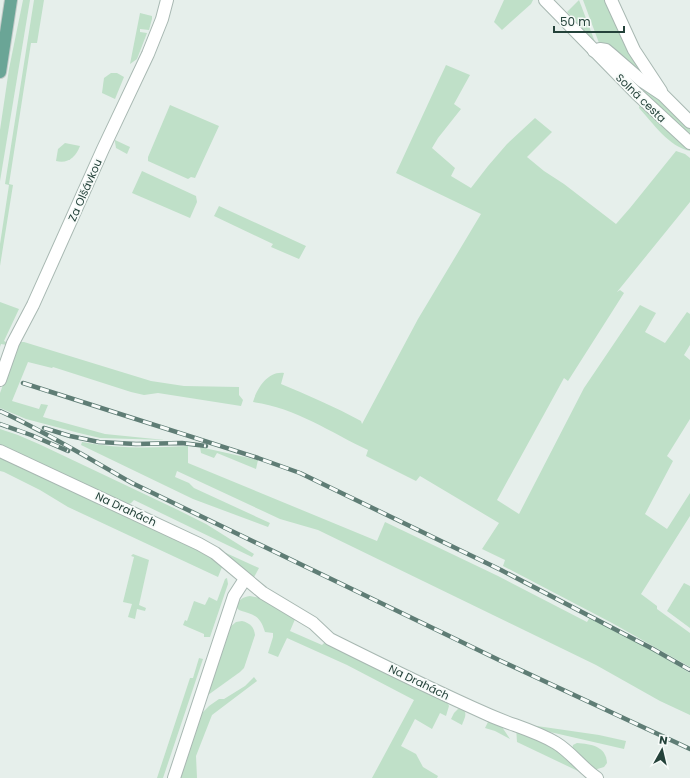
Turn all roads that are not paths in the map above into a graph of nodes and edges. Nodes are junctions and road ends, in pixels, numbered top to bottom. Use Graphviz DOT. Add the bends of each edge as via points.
graph roads {
  1 [pos="11,0"];
  2 [pos="167,0"];
  3 [pos="545,0"];
  4 [pos="611,0"];
  5 [pos="594,51"];
  6 [pos="0,72"];
  7 [pos="664,95"];
  8 [pos="690,122"];
  9 [pos="690,143"];
  10 [pos="0,380"];
  11 [pos="0,450"];
  12 [pos="244,579"];
  13 [pos="174,778"];
  14 [pos="597,778"];
  1 -- 6 [label="main road"];
  2 -- 10 [label="street, Za Olšávkou" via="148,54 33,306 13,343"];
  3 -- 5 [label="street, Solná cesta"];
  4 -- 7 [label="street" via="634,50"];
  5 -- 7 [label="street, Solná cesta" via="606,50 642,81"];
  5 -- 9 [label="street, Solná cesta"];
  7 -- 8 [label="street, Solná cesta"];
  11 -- 12 [label="street, Na Drahách" via="199,544 215,553"];
  12 -- 13 [label="street" via="234,596"];
  12 -- 14 [label="street, Na Drahách" via="313,623 330,639 488,714 527,728 556,743"];
}
